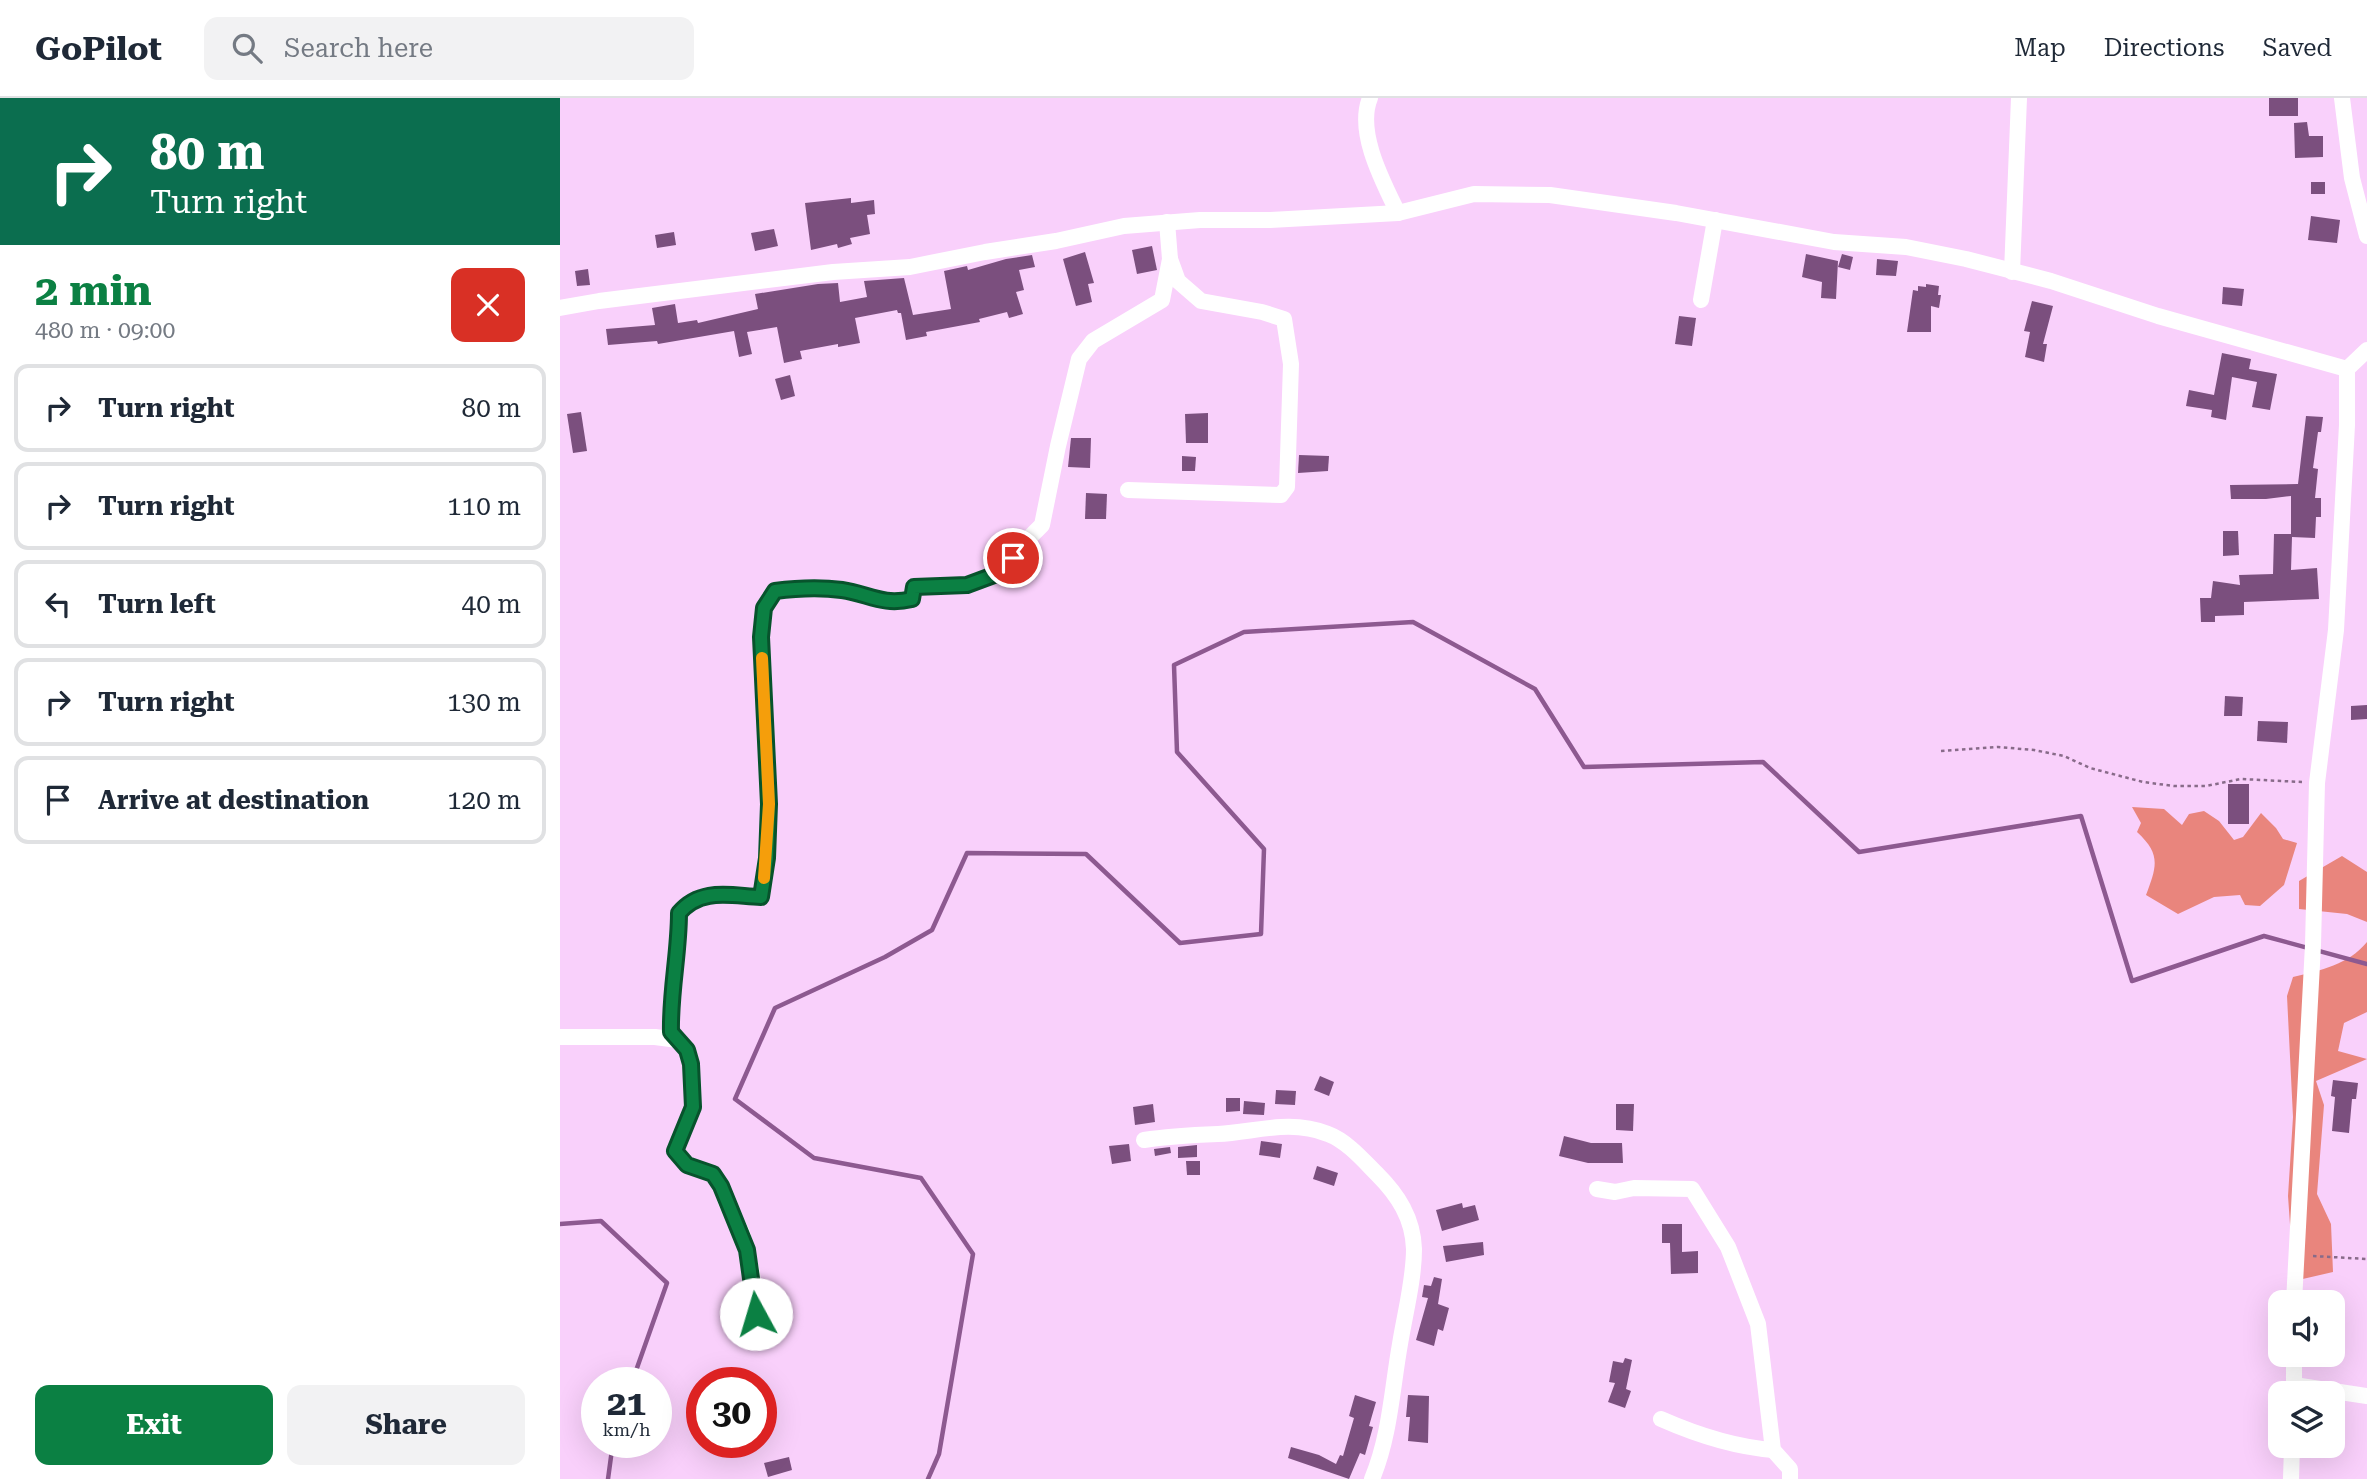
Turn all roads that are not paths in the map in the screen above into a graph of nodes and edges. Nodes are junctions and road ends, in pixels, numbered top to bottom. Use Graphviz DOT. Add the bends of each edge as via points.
graph roads {
  1 [pos="1370,98"];
  2 [pos="2019,98"];
  3 [pos="2342,98"];
  4 [pos="1398,213"];
  5 [pos="1715,220"];
  6 [pos="1167,222"];
  7 [pos="2367,236"];
  8 [pos="1170,259"];
  9 [pos="2012,272"];
  10 [pos="1701,300"];
  11 [pos="560,308"];
  12 [pos="2367,350"];
  13 [pos="2347,369"];
  14 [pos="1128,490"];
  15 [pos="560,1037"];
  16 [pos="678,1040"];
  17 [pos="1144,1140"];
  18 [pos="1597,1189"];
  19 [pos="2295,1290"];
  20 [pos="759,1339"];
  21 [pos="2345,1394"];
  22 [pos="2367,1396"];
  23 [pos="1661,1419"];
  24 [pos="1773,1450"];
  25 [pos="2292,1458"];
  26 [pos="1372,1479"];
  27 [pos="1790,1479"];
  28 [pos="2291,1479"];
  1 -- 4 [label="street" via="1365,111 1370,147"];
  2 -- 9 [label="street"];
  3 -- 7 [label="street" via="2352,178"];
  4 -- 5 [label="street" via="1474,194 1550,195"];
  4 -- 6 [label="street"];
  5 -- 9 [label="street" via="1833,242 1906,247"];
  5 -- 10 [label="street"];
  6 -- 8 [label="street"];
  6 -- 11 [label="street" via="909,267 832,272"];
  8 -- 14 [label="street" via="1178,281 1201,302 1284,319 1291,364 1287,487 1280,495"];
  8 -- 16 [label="street" via="1161,300 1093,341 1079,359 1042,525 1002,572 967,585 914,587 912,599 894,603 845,590 807,587 775,591 764,608 761,637 769,804 761,897 717,894 688,902 679,913 670,1009 671,1032"];
  9 -- 13 [label="street"];
  12 -- 13 [label="street"];
  13 -- 19 [label="street" via="2336,631 2317,783"];
  15 -- 16 [label="street"];
  16 -- 20 [label="street" via="691,1064 693,1107 675,1151 687,1165 713,1174 721,1186 742,1233 752,1273"];
  17 -- 26 [label="street" via="1276,1126 1313,1129 1332,1135 1357,1154 1407,1212 1414,1248 1389,1422"];
  18 -- 24 [label="street" via="1692,1189 1728,1247 1758,1324"];
  21 -- 22 [label="street"];
  23 -- 24 [label="street" via="1754,1449"];
  24 -- 27 [label="street" via="1790,1469"];
  25 -- 28 [label="street"];
}
